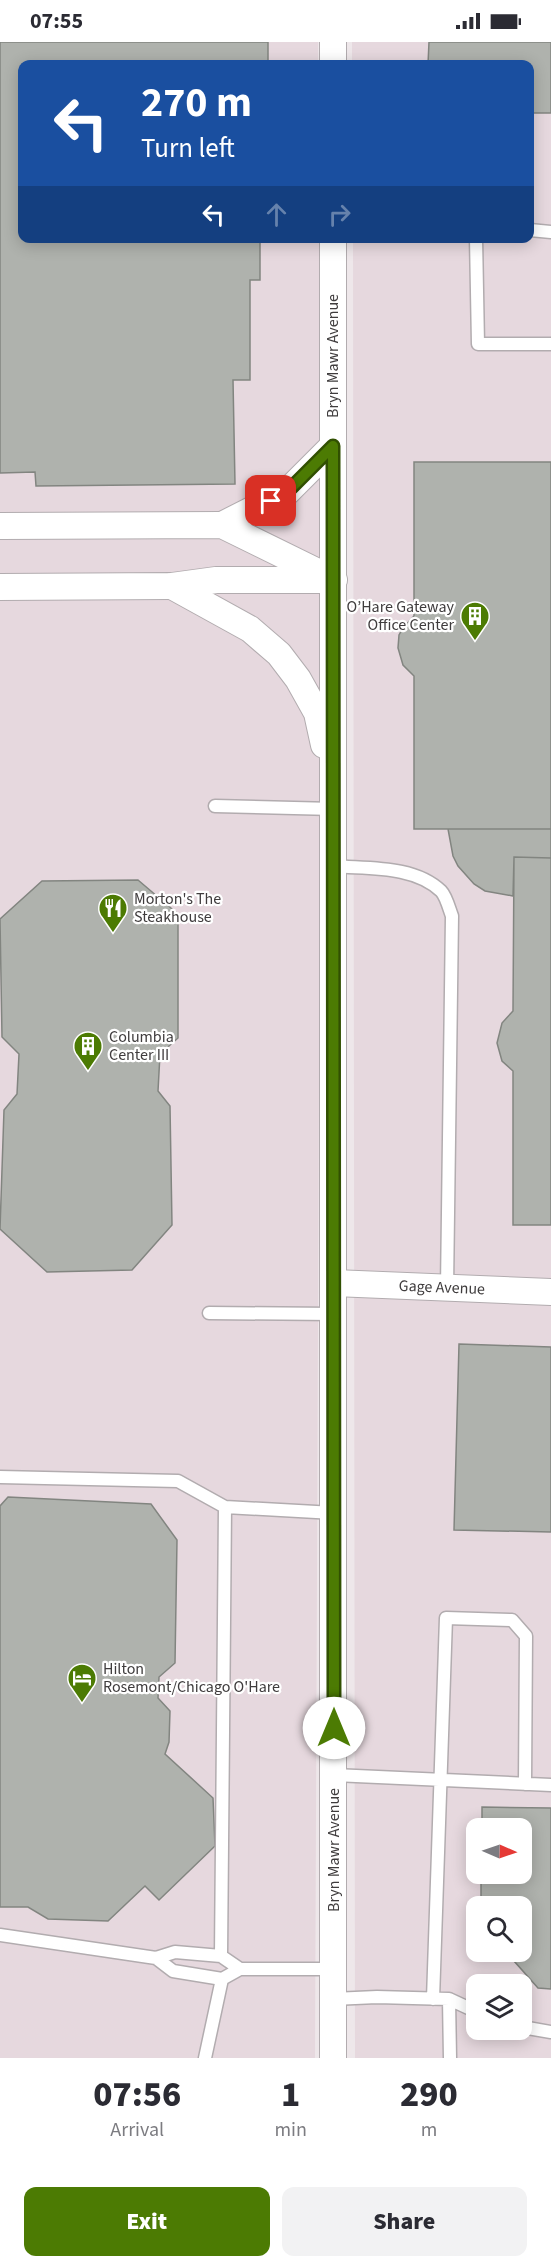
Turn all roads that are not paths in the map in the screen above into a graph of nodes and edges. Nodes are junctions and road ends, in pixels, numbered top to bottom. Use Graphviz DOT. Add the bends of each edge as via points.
graph roads {
  1 [pos="333,42"];
  2 [pos="333,60"];
  3 [pos="534,230"];
  4 [pos="551,232"];
  5 [pos="333,243"];
  6 [pos="476,243"];
  7 [pos="551,344"];
  8 [pos="333,446"];
  9 [pos="222,525"];
  10 [pos="0,526"];
  11 [pos="334,580"];
  12 [pos="172,586"];
  13 [pos="0,587"];
  14 [pos="334,797"];
  15 [pos="215,806"];
  16 [pos="334,866"];
  17 [pos="334,1283"];
  18 [pos="447,1288"];
  19 [pos="551,1292"];
  20 [pos="209,1313"];
  21 [pos="334,1314"];
  22 [pos="0,1477"];
  23 [pos="225,1508"];
  24 [pos="334,1513"];
  25 [pos="334,1775"];
  26 [pos="441,1780"];
  27 [pos="525,1784"];
  28 [pos="551,1785"];
  29 [pos="0,1935"];
  30 [pos="220,1956"];
  31 [pos="156,1958"];
  32 [pos="240,1969"];
  33 [pos="333,1969"];
  34 [pos="222,1979"];
  35 [pos="333,1999"];
  36 [pos="433,1999"];
  37 [pos="449,1999"];
  38 [pos="466,2007"];
  39 [pos="532,2029"];
  40 [pos="551,2032"];
  41 [pos="205,2058"];
  42 [pos="333,2058"];
  43 [pos="450,2058"];
  1 -- 2 [label="street"];
  3 -- 4 [label="lane"];
  5 -- 8 [label="street, Bryn Mawr Avenue"];
  6 -- 7 [label="lane" via="478,344"];
  8 -- 9 [label="street" via="287,492"];
  8 -- 11 [label="street, Bryn Mawr Avenue"];
  9 -- 10 [label="street"];
  9 -- 11 [label="street"];
  11 -- 12 [label="street" via="216,580"];
  11 -- 14 [label="street, Bryn Mawr Avenue"];
  12 -- 13 [label="street"];
  12 -- 14 [label="street" via="250,629 279,654 317,713"];
  14 -- 15 [label="lane"];
  14 -- 16 [label="street, Bryn Mawr Avenue"];
  16 -- 17 [label="street, Bryn Mawr Avenue"];
  16 -- 18 [label="lane" via="418,876 442,892 452,916"];
  17 -- 18 [label="street, Gage Avenue"];
  17 -- 21 [label="street, Bryn Mawr Avenue"];
  18 -- 19 [label="street, Gage Avenue"];
  20 -- 21 [label="lane"];
  21 -- 24 [label="street, Bryn Mawr Avenue"];
  22 -- 23 [label="lane" via="178,1481"];
  23 -- 24 [label="lane"];
  23 -- 30 [label="lane"];
  24 -- 25 [label="street, Bryn Mawr Avenue"];
  25 -- 26 [label="lane"];
  25 -- 33 [label="street, Bryn Mawr Avenue"];
  26 -- 27 [label="lane"];
  26 -- 27 [label="lane" via="446,1618 512,1620 526,1636"];
  26 -- 36 [label="lane"];
  27 -- 28 [label="lane"];
  29 -- 31 [label="lane"];
  30 -- 31 [label="lane" via="175,1952"];
  30 -- 32 [label="lane"];
  31 -- 34 [label="lane" via="173,1971"];
  32 -- 33 [label="lane"];
  32 -- 34 [label="lane"];
  33 -- 35 [label="street, Bryn Mawr Avenue"];
  34 -- 41 [label="lane"];
  35 -- 36 [label="lane"];
  35 -- 42 [label="street, Bryn Mawr Avenue"];
  36 -- 37 [label="lane"];
  37 -- 38 [label="lane"];
  37 -- 43 [label="lane"];
  39 -- 40 [label="lane"];
}
